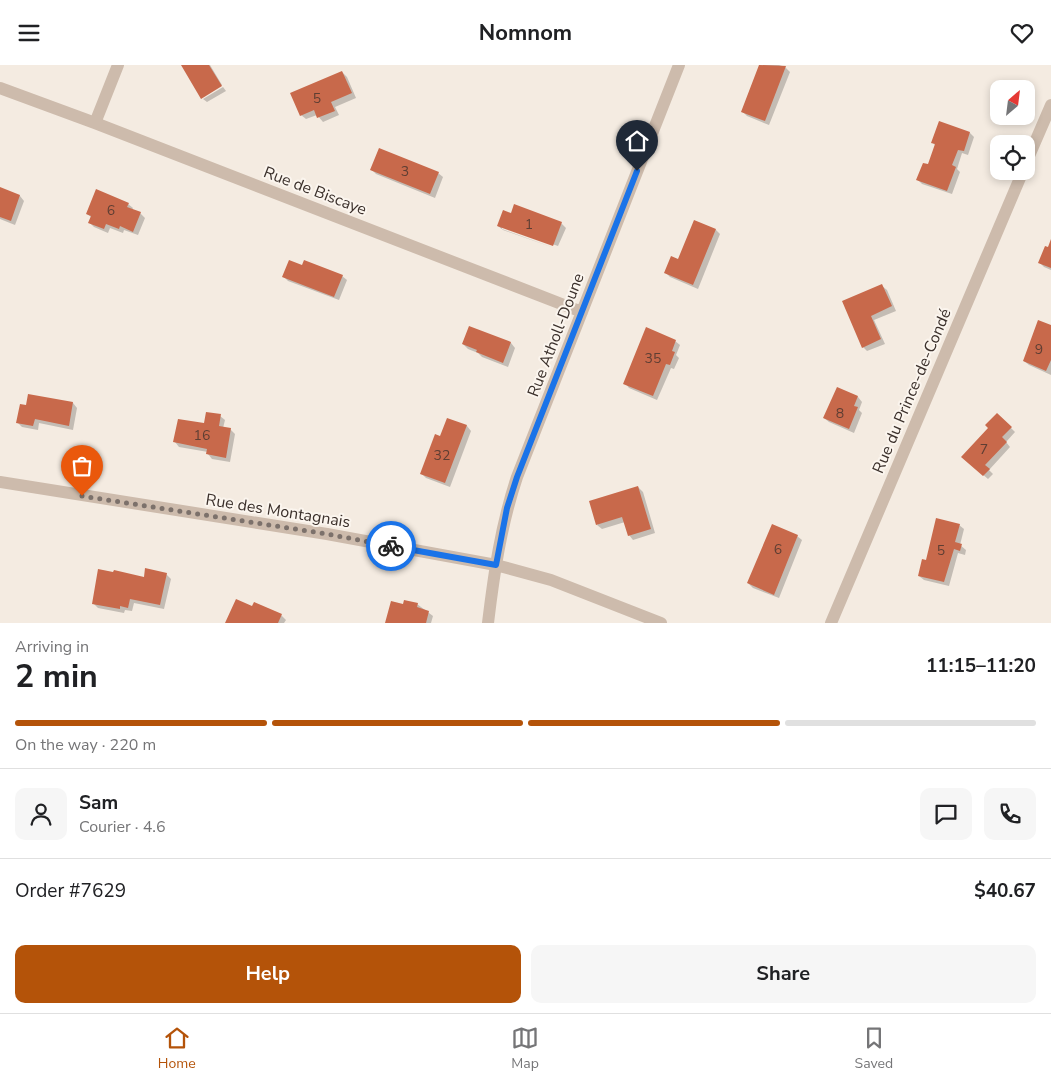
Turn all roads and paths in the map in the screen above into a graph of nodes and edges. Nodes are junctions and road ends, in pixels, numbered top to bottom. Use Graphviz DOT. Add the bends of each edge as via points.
graph roads {
  1 [pos="118,65"];
  2 [pos="678,65"];
  3 [pos="0,88"];
  4 [pos="1051,105"];
  5 [pos="95,123"];
  6 [pos="1035,142"];
  7 [pos="1019,180"];
  8 [pos="582,312"];
  9 [pos="0,482"];
  10 [pos="496,565"];
  11 [pos="488,623"];
  12 [pos="661,623"];
  13 [pos="831,623"];
  1 -- 5 [label="street"];
  2 -- 8 [label="street, Rue Atholl-Doune"];
  3 -- 5 [label="street, Rue de Biscaye"];
  4 -- 6 [label="street"];
  5 -- 8 [label="street, Rue de Biscaye"];
  7 -- 13 [label="street, Rue du Prince-de-Condé"];
  8 -- 10 [label="street, Rue Atholl-Doune" via="517,477 507,508"];
  9 -- 10 [label="street, Rue des Montagnais" via="327,534"];
  10 -- 11 [label="street, Rue Atholl-Doune"];
  10 -- 12 [label="street, Rue des Montagnais" via="551,580"];
}
